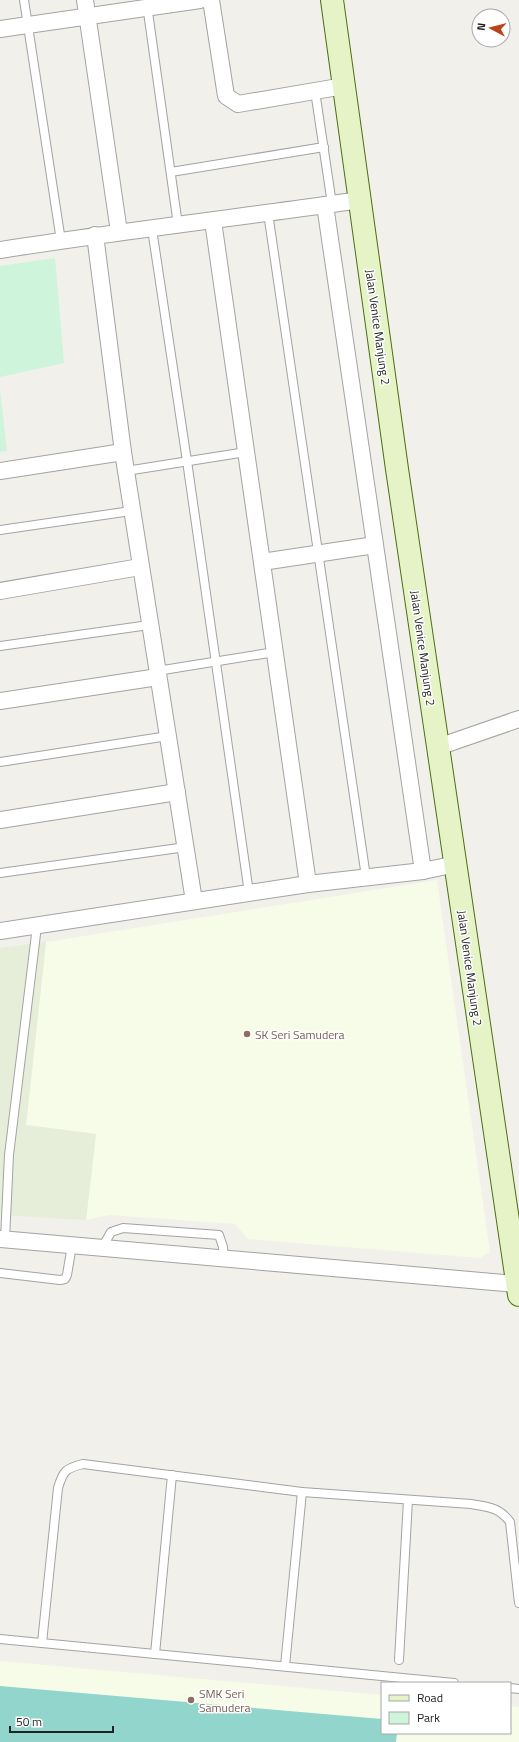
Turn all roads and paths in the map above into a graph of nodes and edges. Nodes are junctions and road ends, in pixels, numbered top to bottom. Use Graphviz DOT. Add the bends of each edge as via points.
graph roads {
  1 [pos="24,0"];
  2 [pos="85,0"];
  3 [pos="200,0"];
  4 [pos="211,0"];
  5 [pos="332,0"];
  6 [pos="147,4"];
  7 [pos="88,16"];
  8 [pos="28,25"];
  9 [pos="0,29"];
  10 [pos="344,86"];
  11 [pos="315,91"];
  12 [pos="324,147"];
  13 [pos="171,172"];
  14 [pos="360,200"];
  15 [pos="329,205"];
  16 [pos="268,213"];
  17 [pos="213,221"];
  18 [pos="178,225"];
  19 [pos="152,229"];
  20 [pos="119,232"];
  21 [pos="94,235"];
  22 [pos="61,241"];
  23 [pos="0,250"];
  24 [pos="122,452"];
  25 [pos="246,452"];
  26 [pos="187,461"];
  27 [pos="0,471"];
  28 [pos="126,471"];
  29 [pos="131,511"];
  30 [pos="0,530"];
  31 [pos="375,545"];
  32 [pos="319,553"];
  33 [pos="262,562"];
  34 [pos="140,567"];
  35 [pos="0,591"];
  36 [pos="150,625"];
  37 [pos="0,646"];
  38 [pos="275,652"];
  39 [pos="216,661"];
  40 [pos="158,674"];
  41 [pos="0,701"];
  42 [pos="519,719"];
  43 [pos="168,736"];
  44 [pos="438,747"];
  45 [pos="0,762"];
  46 [pos="177,792"];
  47 [pos="0,820"];
  48 [pos="186,847"];
  49 [pos="456,864"];
  50 [pos="423,871"];
  51 [pos="0,873"];
  52 [pos="366,877"];
  53 [pos="308,884"];
  54 [pos="249,893"];
  55 [pos="194,901"];
  56 [pos="37,926"];
  57 [pos="0,931"];
  58 [pos="2,1239"];
  59 [pos="72,1245"];
  60 [pos="102,1248"];
  61 [pos="224,1258"];
  62 [pos="0,1273"];
  63 [pos="518,1289"];
  64 [pos="172,1475"];
  65 [pos="302,1492"];
  66 [pos="408,1500"];
  67 [pos="519,1603"];
  68 [pos="0,1639"];
  69 [pos="42,1643"];
  70 [pos="155,1654"];
  71 [pos="399,1660"];
  72 [pos="285,1666"];
  73 [pos="444,1682"];
  1 -- 8 [label="lane"];
  2 -- 7 [label="street"];
  3 -- 6 [label="street"];
  4 -- 11 [label="street" via="226,96 238,104"];
  5 -- 10 [label="street, Jalan Venice Manjung 2"];
  6 -- 7 [label="street"];
  6 -- 13 [label="lane"];
  7 -- 8 [label="street"];
  7 -- 20 [label="street"];
  8 -- 9 [label="street"];
  8 -- 22 [label="lane"];
  10 -- 11 [label="street"];
  10 -- 14 [label="street, Jalan Venice Manjung 2"];
  11 -- 12 [label="lane"];
  12 -- 13 [label="lane"];
  12 -- 15 [label="lane"];
  13 -- 18 [label="lane"];
  14 -- 15 [label="street"];
  14 -- 44 [label="street, Jalan Venice Manjung 2"];
  15 -- 16 [label="street"];
  15 -- 31 [label="street"];
  16 -- 17 [label="street"];
  16 -- 32 [label="lane"];
  17 -- 18 [label="street"];
  17 -- 25 [label="street"];
  18 -- 19 [label="street"];
  19 -- 20 [label="street"];
  19 -- 26 [label="lane"];
  20 -- 21 [label="street"];
  21 -- 22 [label="street"];
  21 -- 24 [label="street"];
  22 -- 23 [label="street"];
  24 -- 27 [label="street"];
  24 -- 28 [label="street"];
  25 -- 26 [label="lane"];
  25 -- 33 [label="street"];
  26 -- 28 [label="lane"];
  26 -- 39 [label="lane"];
  28 -- 29 [label="street"];
  29 -- 30 [label="lane"];
  29 -- 34 [label="street"];
  31 -- 32 [label="street"];
  31 -- 50 [label="street"];
  32 -- 33 [label="street"];
  32 -- 52 [label="lane"];
  33 -- 38 [label="street"];
  34 -- 35 [label="street"];
  34 -- 36 [label="street"];
  36 -- 37 [label="lane"];
  36 -- 40 [label="street"];
  38 -- 39 [label="lane"];
  38 -- 53 [label="street"];
  39 -- 40 [label="lane"];
  39 -- 54 [label="lane"];
  40 -- 41 [label="street"];
  40 -- 43 [label="street"];
  42 -- 44 [label="street"];
  43 -- 45 [label="lane"];
  43 -- 46 [label="street"];
  44 -- 49 [label="street, Jalan Venice Manjung 2"];
  46 -- 47 [label="street"];
  46 -- 48 [label="street"];
  48 -- 51 [label="lane"];
  48 -- 55 [label="street"];
  49 -- 50 [label="street"];
  49 -- 63 [label="street, Jalan Venice Manjung 2"];
  50 -- 52 [label="street"];
  52 -- 53 [label="street"];
  53 -- 54 [label="street"];
  54 -- 55 [label="street"];
  55 -- 56 [label="street"];
  56 -- 57 [label="street"];
  56 -- 58 [label="lane" via="9,1155"];
  58 -- 59 [label="street"];
  59 -- 60 [label="street"];
  59 -- 62 [label="lane" via="65,1279"];
  60 -- 61 [label="street"];
  60 -- 61 [label="lane" via="111,1232 123,1228 219,1235"];
  61 -- 63 [label="street"];
  64 -- 65 [label="lane"];
  64 -- 69 [label="lane" via="83,1464 68,1468 61,1476"];
  64 -- 70 [label="lane"];
  65 -- 66 [label="lane"];
  65 -- 72 [label="lane"];
  66 -- 67 [label="lane" via="471,1504 494,1508 504,1514 510,1522"];
  66 -- 71 [label="lane"];
  68 -- 69 [label="lane"];
  69 -- 70 [label="lane"];
  70 -- 72 [label="lane"];
  72 -- 73 [label="lane"];
}
